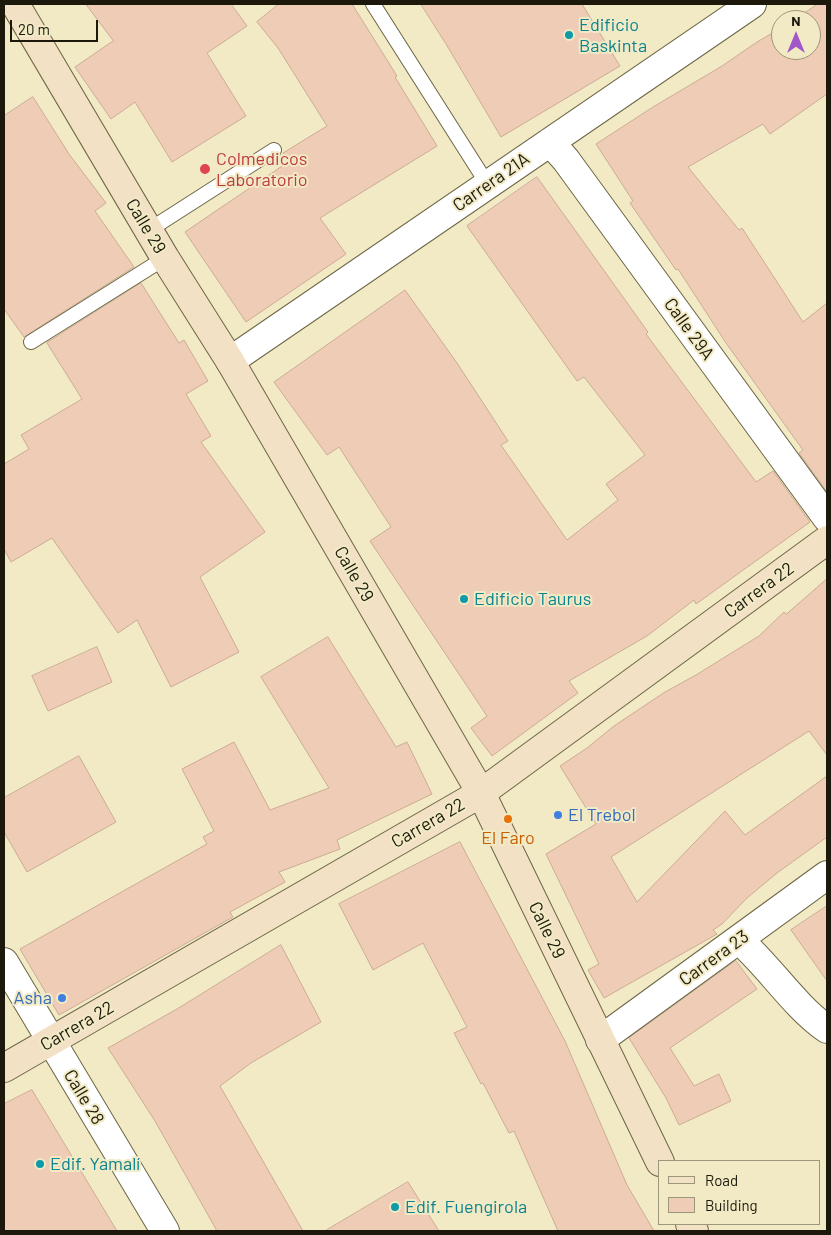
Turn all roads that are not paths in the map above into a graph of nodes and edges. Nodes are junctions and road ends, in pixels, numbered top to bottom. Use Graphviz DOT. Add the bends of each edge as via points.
graph roads {
  1 [pos="14,4"];
  2 [pos="373,4"];
  3 [pos="752,4"];
  4 [pos="550,142"];
  5 [pos="274,150"];
  6 [pos="488,185"];
  7 [pos="148,230"];
  8 [pos="165,258"];
  9 [pos="31,342"];
  10 [pos="230,361"];
  11 [pos="827,518"];
  12 [pos="827,540"];
  13 [pos="481,792"];
  14 [pos="827,875"];
  15 [pos="739,940"];
  16 [pos="4,962"];
  17 [pos="827,1029"];
  18 [pos="600,1040"];
  19 [pos="51,1041"];
  20 [pos="4,1068"];
  21 [pos="659,1160"];
  22 [pos="165,1231"];
  1 -- 7 [label="main road, Calle 29"];
  2 -- 6 [label="lane"];
  3 -- 4 [label="street, Carrera 21A"];
  4 -- 6 [label="street, Carrera 21A"];
  4 -- 11 [label="street, Calle 29A"];
  5 -- 7 [label="lane"];
  6 -- 10 [label="street, Carrera 21A"];
  7 -- 8 [label="main road, Calle 29"];
  8 -- 9 [label="lane"];
  8 -- 10 [label="main road, Calle 29"];
  10 -- 13 [label="main road, Calle 29"];
  12 -- 13 [label="main road, Carrera 22"];
  13 -- 18 [label="main road, Calle 29"];
  13 -- 19 [label="main road, Carrera 22"];
  14 -- 15 [label="street, Carrera 23"];
  15 -- 17 [label="street" via="814,1020"];
  15 -- 18 [label="street, Carrera 23"];
  16 -- 19 [label="street, Calle 28"];
  18 -- 21 [label="main road, Calle 29"];
  19 -- 20 [label="main road, Carrera 22"];
  19 -- 22 [label="street, Calle 28"];
}
